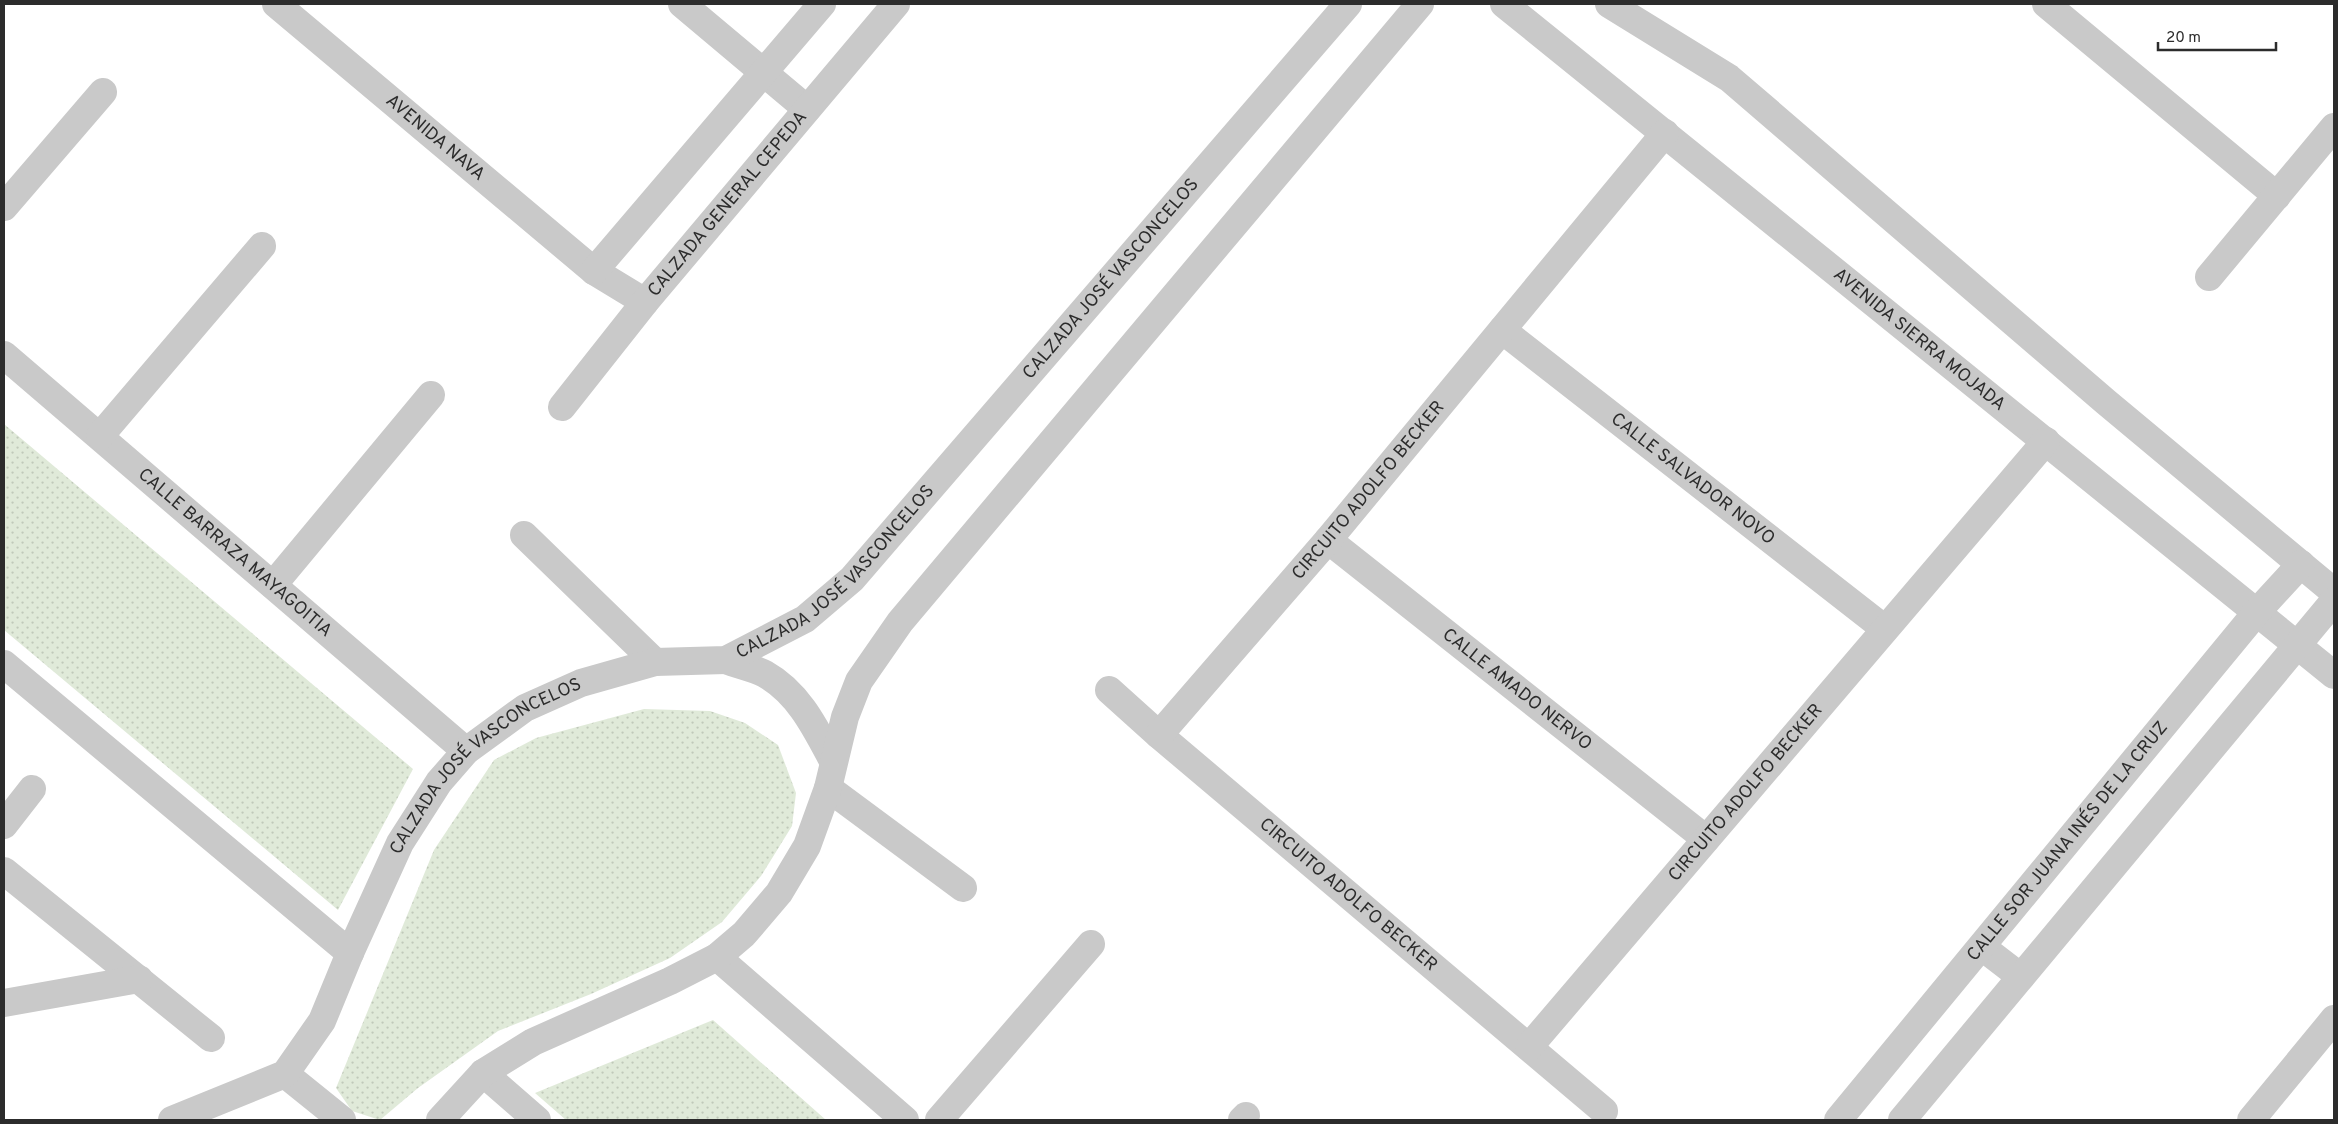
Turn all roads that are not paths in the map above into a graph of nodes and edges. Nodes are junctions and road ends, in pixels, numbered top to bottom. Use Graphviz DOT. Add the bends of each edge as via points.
graph roads {
  1 [pos="276,4"];
  2 [pos="682,4"];
  3 [pos="822,4"];
  4 [pos="896,4"];
  5 [pos="1348,4"];
  6 [pos="1420,4"];
  7 [pos="1504,4"];
  8 [pos="1609,4"];
  9 [pos="2046,4"];
  10 [pos="764,72"];
  11 [pos="103,92"];
  12 [pos="807,109"];
  13 [pos="2334,127"];
  14 [pos="1665,133"];
  15 [pos="2277,196"];
  16 [pos="4,207"];
  17 [pos="262,246"];
  18 [pos="594,271"];
  19 [pos="2209,277"];
  20 [pos="645,302"];
  21 [pos="1502,330"];
  22 [pos="4,355"];
  23 [pos="431,395"];
  24 [pos="562,407"];
  25 [pos="100,436"];
  26 [pos="2046,441"];
  27 [pos="524,535"];
  28 [pos="1328,540"];
  29 [pos="2300,564"];
  30 [pos="274,585"];
  31 [pos="2334,592"];
  32 [pos="2334,601"];
  33 [pos="2256,613"];
  34 [pos="1885,629"];
  35 [pos="2297,646"];
  36 [pos="726,660"];
  37 [pos="655,662"];
  38 [pos="4,664"];
  39 [pos="2334,675"];
  40 [pos="1109,690"];
  41 [pos="1159,735"];
  42 [pos="466,751"];
  43 [pos="833,761"];
  44 [pos="828,788"];
  45 [pos="32,789"];
  46 [pos="4,825"];
  47 [pos="1706,839"];
  48 [pos="4,871"];
  49 [pos="963,888"];
  50 [pos="1091,944"];
  51 [pos="1982,947"];
  52 [pos="350,953"];
  53 [pos="717,957"];
  54 [pos="2021,977"];
  55 [pos="139,979"];
  56 [pos="4,1003"];
  57 [pos="2334,1019"];
  58 [pos="211,1038"];
  59 [pos="1529,1047"];
  60 [pos="483,1073"];
  61 [pos="285,1074"];
  62 [pos="1604,1111"];
  63 [pos="172,1120"];
  64 [pos="342,1120"];
  65 [pos="440,1120"];
  66 [pos="537,1120"];
  67 [pos="905,1120"];
  68 [pos="939,1120"];
  69 [pos="1838,1120"];
  70 [pos="1902,1120"];
  71 [pos="2250,1120"];
  1 -- 18 [label="street, AVENIDA NAVA"];
  2 -- 10 [label="street"];
  3 -- 10 [label="street"];
  4 -- 12 [label="street, CALZADA GENERAL CEPEDA"];
  5 -- 36 [label="street, CALZADA JOSÉ VASCONCELOS" via="852,579 805,619"];
  6 -- 43 [label="street" via="900,622 859,681"];
  7 -- 14 [label="street, AVENIDA SIERRA MOJADA"];
  8 -- 29 [label="street" via="1728,78"];
  9 -- 15 [label="street"];
  10 -- 12 [label="street"];
  10 -- 18 [label="street"];
  11 -- 16 [label="street"];
  12 -- 20 [label="street, CALZADA GENERAL CEPEDA"];
  13 -- 15 [label="street"];
  14 -- 21 [label="street, CIRCUITO ADOLFO BECKER"];
  14 -- 26 [label="street, AVENIDA SIERRA MOJADA"];
  15 -- 19 [label="street"];
  17 -- 25 [label="street"];
  18 -- 20 [label="street, AVENIDA NAVA"];
  20 -- 24 [label="street, CALZADA GENERAL CEPEDA"];
  21 -- 28 [label="street, CIRCUITO ADOLFO BECKER"];
  21 -- 34 [label="street, CALLE SALVADOR NOVO"];
  22 -- 25 [label="street, CALLE BARRAZA MAYAGOITIA"];
  23 -- 30 [label="street"];
  25 -- 30 [label="street, CALLE BARRAZA MAYAGOITIA"];
  26 -- 33 [label="street, AVENIDA SIERRA MOJADA"];
  26 -- 34 [label="street, CIRCUITO ADOLFO BECKER"];
  27 -- 37 [label="street"];
  28 -- 41 [label="street, CIRCUITO ADOLFO BECKER"];
  28 -- 47 [label="street, CALLE AMADO NERVO"];
  29 -- 31 [label="street"];
  29 -- 33 [label="street, CALLE SOR JUANA INÉS DE LA CRUZ"];
  30 -- 42 [label="street, CALLE BARRAZA MAYAGOITIA"];
  32 -- 35 [label="street"];
  33 -- 35 [label="street, AVENIDA SIERRA MOJADA"];
  33 -- 51 [label="street, CALLE SOR JUANA INÉS DE LA CRUZ"];
  34 -- 47 [label="street, CIRCUITO ADOLFO BECKER"];
  35 -- 39 [label="street, AVENIDA SIERRA MOJADA"];
  35 -- 54 [label="street"];
  36 -- 37 [label="street, CALZADA JOSÉ VASCONCELOS"];
  36 -- 43 [label="street" via="765,674 792,696 813,722"];
  37 -- 42 [label="street, CALZADA JOSÉ VASCONCELOS" via="581,683 526,708"];
  38 -- 52 [label="street"];
  40 -- 41 [label="street"];
  41 -- 59 [label="street, CIRCUITO ADOLFO BECKER"];
  42 -- 52 [label="street, CALZADA JOSÉ VASCONCELOS" via="438,782 400,844"];
  43 -- 44 [label="street"];
  44 -- 49 [label="street"];
  44 -- 53 [label="street" via="807,846 779,893 744,934"];
  45 -- 46 [label="street"];
  47 -- 59 [label="street, CIRCUITO ADOLFO BECKER"];
  48 -- 55 [label="street"];
  50 -- 68 [label="street"];
  51 -- 54 [label="street"];
  51 -- 69 [label="street, CALLE SOR JUANA INÉS DE LA CRUZ"];
  52 -- 61 [label="street, CALZADA JOSÉ VASCONCELOS" via="322,1021"];
  53 -- 60 [label="street" via="533,1042"];
  53 -- 67 [label="street"];
  54 -- 70 [label="street"];
  55 -- 56 [label="street"];
  55 -- 58 [label="street"];
  57 -- 71 [label="street"];
  59 -- 62 [label="street"];
  60 -- 65 [label="street"];
  60 -- 66 [label="street"];
  61 -- 63 [label="street"];
  61 -- 64 [label="street"];
}
